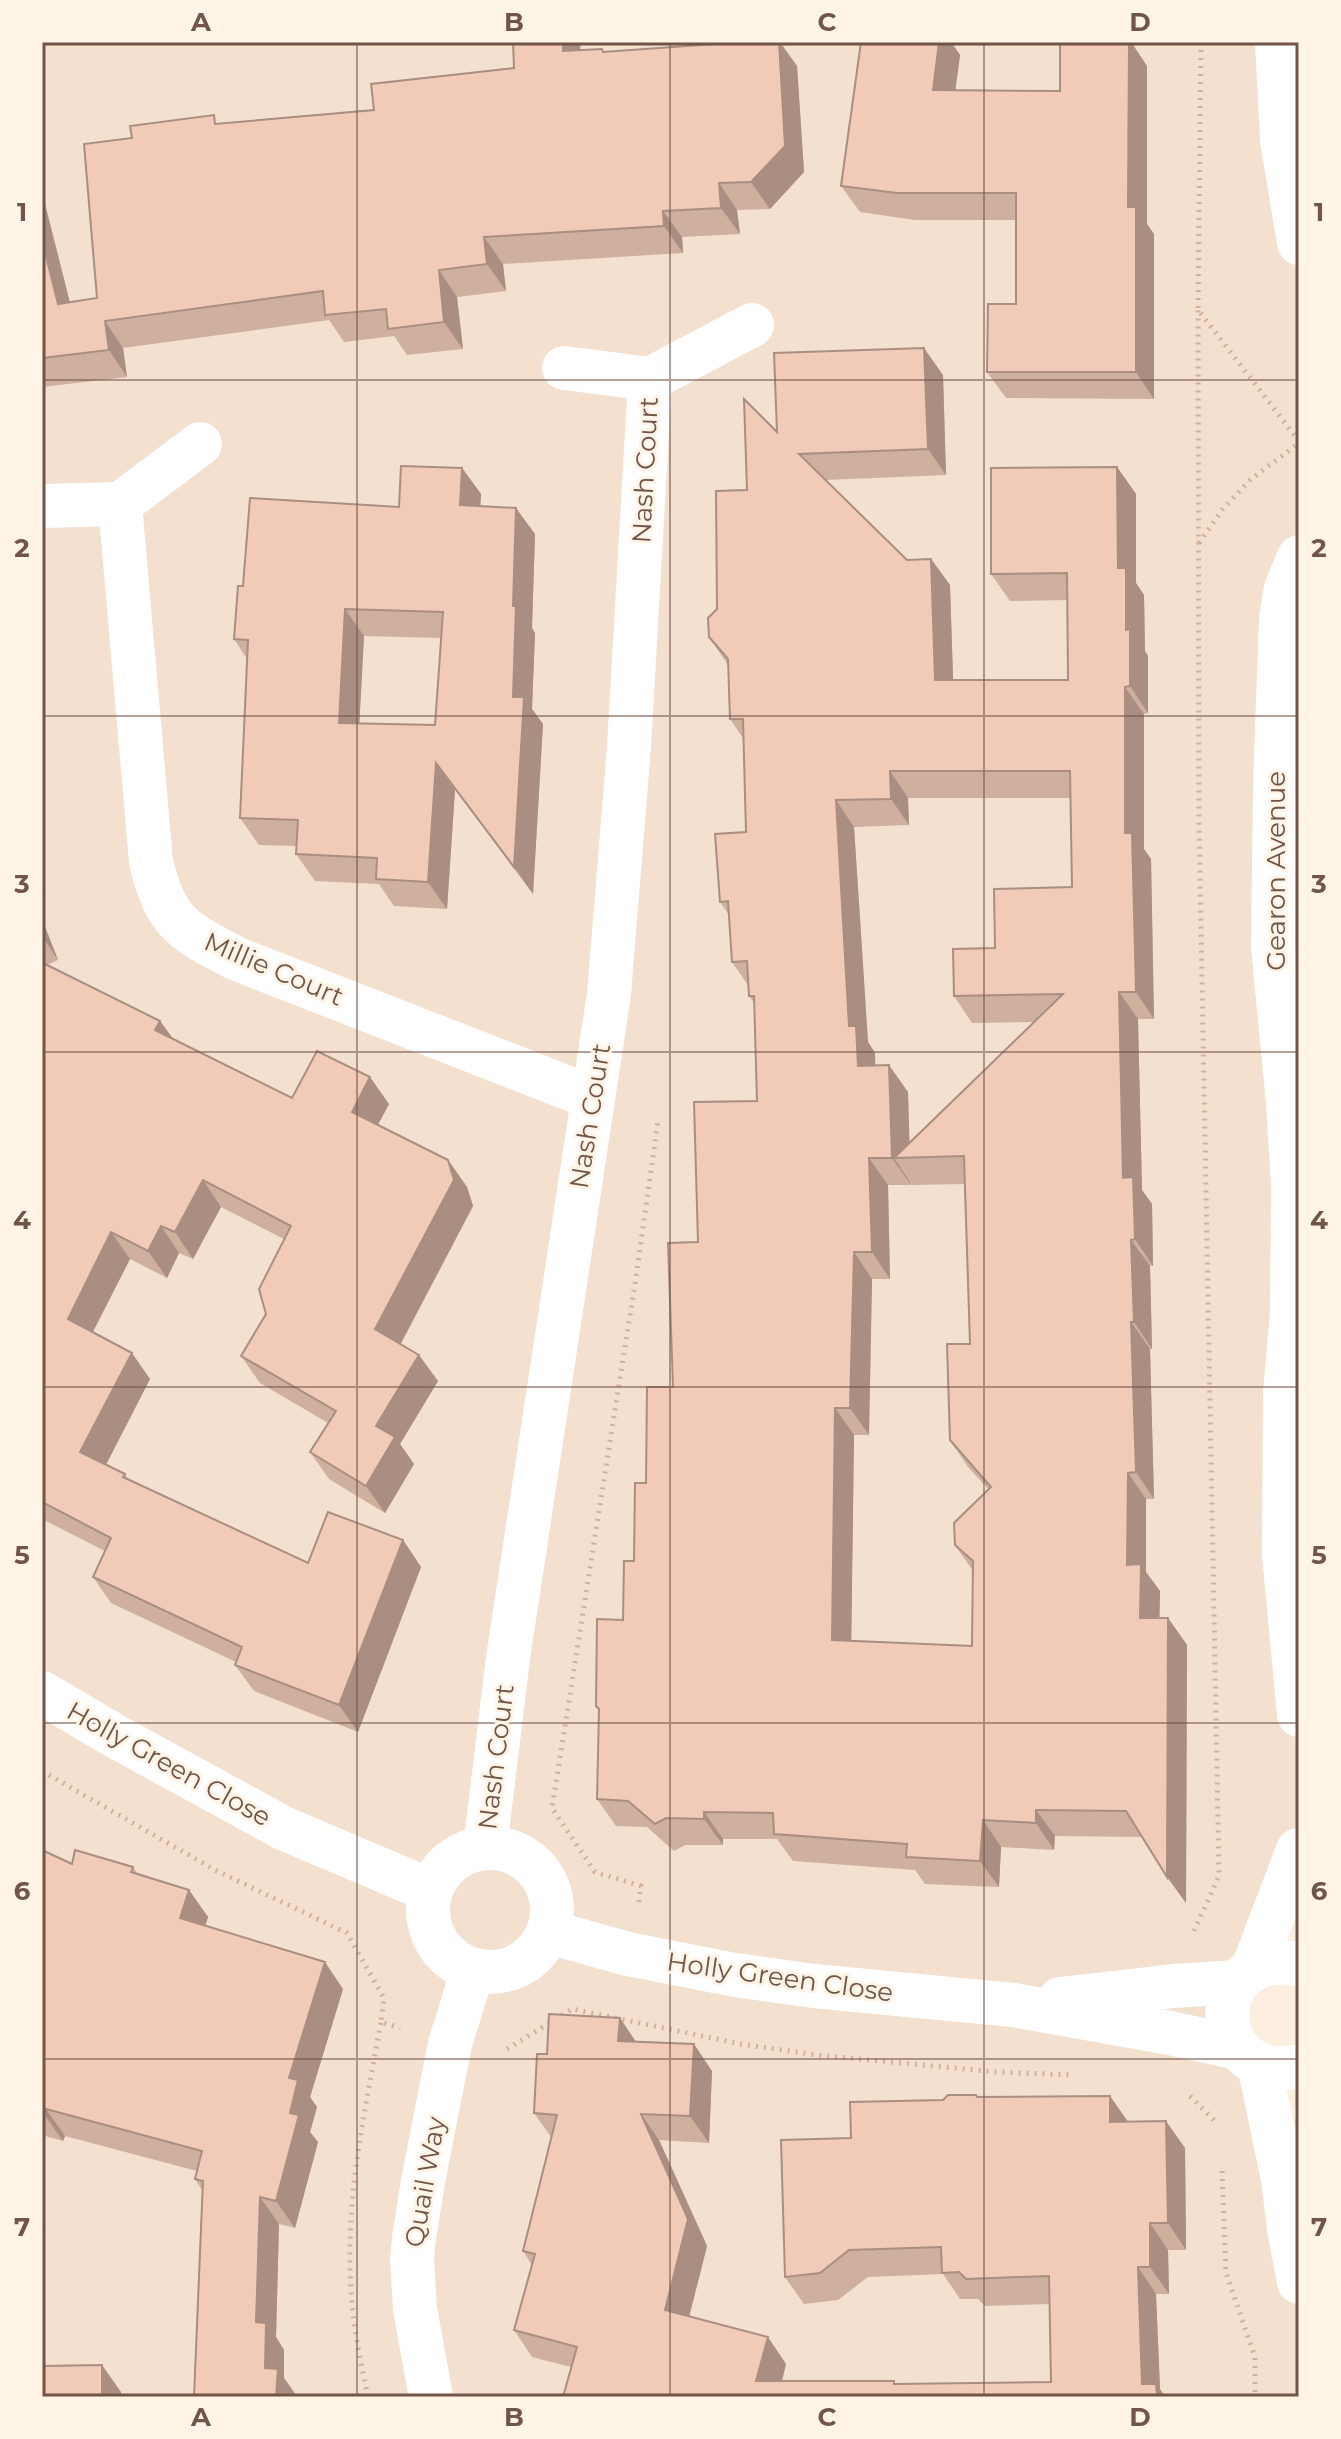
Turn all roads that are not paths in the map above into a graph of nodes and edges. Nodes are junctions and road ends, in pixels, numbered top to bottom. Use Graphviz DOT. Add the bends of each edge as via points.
graph roads {
  1 [pos="1277,42"];
  2 [pos="1299,243"];
  3 [pos="752,325"];
  4 [pos="564,368"];
  5 [pos="650,379"];
  6 [pos="200,444"];
  7 [pos="120,504"];
  8 [pos="42,506"];
  9 [pos="1299,557"];
  10 [pos="591,1097"];
  11 [pos="42,1693"];
  12 [pos="1299,1715"];
  13 [pos="1299,1842"];
  14 [pos="485,1848"];
  15 [pos="1298,1850"];
  16 [pos="1299,1856"];
  17 [pos="429,1890"];
  18 [pos="549,1932"];
  19 [pos="1299,1964"];
  20 [pos="473,1970"];
  21 [pos="1245,1975"];
  22 [pos="1013,2005"];
  23 [pos="1265,2060"];
  24 [pos="1299,2119"];
  25 [pos="1283,2179"];
  26 [pos="1299,2282"];
  27 [pos="431,2397"];
  1 -- 2 [label="street" via="1282,140"];
  3 -- 5 [label="street, Nash Court"];
  4 -- 5 [label="street, Nash Court"];
  5 -- 10 [label="street, Nash Court" via="627,778 609,994"];
  6 -- 7 [label="street"];
  7 -- 8 [label="street"];
  7 -- 10 [label="street, Millie Court" via="151,862 173,919 237,959"];
  9 -- 12 [label="street, Gearon Avenue" via="1281,618 1273,947 1293,1187 1284,1555"];
  10 -- 14 [label="street, Nash Court"];
  11 -- 17 [label="street, Holly Green Close" via="283,1828"];
  13 -- 15 [label="street"];
  14 -- 17 [label="street" via="455,1859"];
  14 -- 18 [label="street" via="509,1850 541,1873 553,1912"];
  15 -- 16 [label="street"];
  15 -- 21 [label="street"];
  17 -- 20 [label="street" via="428,1922 435,1940 447,1955"];
  18 -- 20 [label="street" via="522,1964 501,1971"];
  18 -- 22 [label="street, Holly Green Close" via="735,1975"];
  19 -- 21 [label="street" via="1269,1962"];
  20 -- 27 [label="street, Quail Way" via="450,2044 414,2238 415,2309"];
  21 -- 22 [label="street"];
  21 -- 23 [label="street" via="1229,2000 1229,2033"];
  22 -- 23 [label="street" via="1170,2033"];
  23 -- 25 [label="street"];
  24 -- 25 [label="street"];
  25 -- 26 [label="street"];
}
